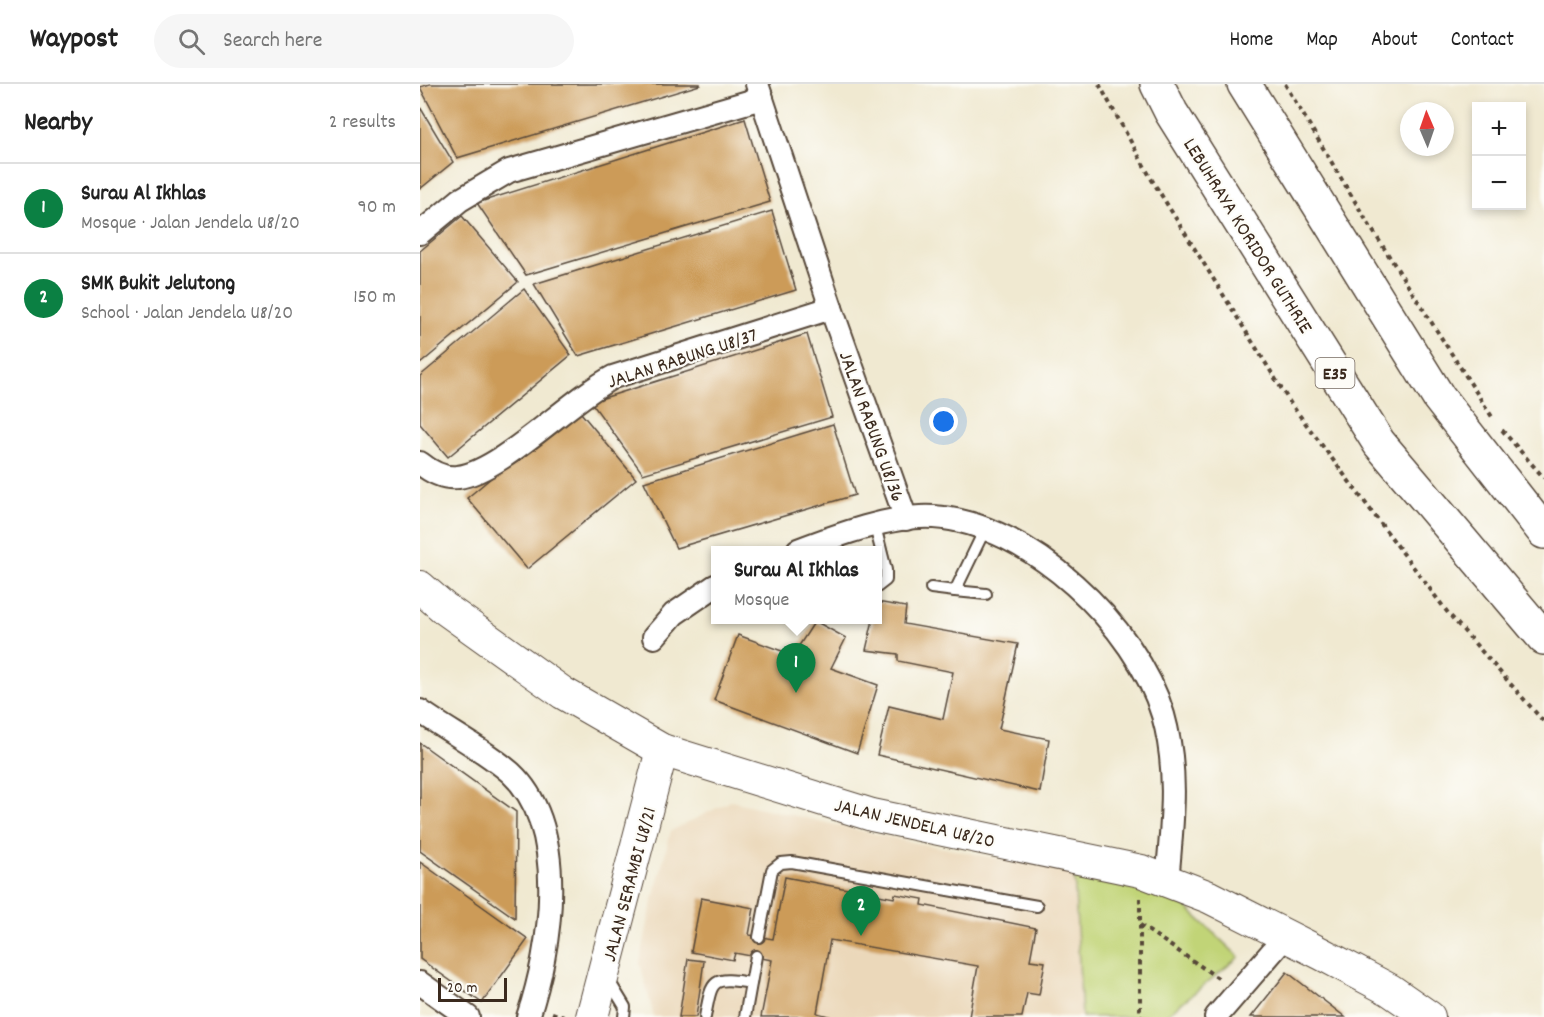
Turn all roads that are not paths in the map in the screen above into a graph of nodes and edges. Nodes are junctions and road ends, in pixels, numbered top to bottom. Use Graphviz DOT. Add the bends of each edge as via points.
graph roads {
  1 [pos="1157,84"];
  2 [pos="1244,84"];
  3 [pos="760,91"];
  4 [pos="420,233"];
  5 [pos="831,308"];
  6 [pos="420,463"];
  7 [pos="906,519"];
  8 [pos="875,526"];
  9 [pos="985,529"];
  10 [pos="1544,532"];
  11 [pos="811,546"];
  12 [pos="880,546"];
  13 [pos="882,554"];
  14 [pos="882,583"];
  15 [pos="420,587"];
  16 [pos="931,588"];
  17 [pos="711,589"];
  18 [pos="954,591"];
  19 [pos="986,594"];
  20 [pos="654,637"];
  21 [pos="1544,638"];
  22 [pos="420,711"];
  23 [pos="662,750"];
  24 [pos="1154,876"];
  25 [pos="1037,906"];
  26 [pos="759,937"];
  27 [pos="1285,937"];
  28 [pos="756,956"];
  29 [pos="604,975"];
  30 [pos="420,983"];
  31 [pos="751,983"];
  32 [pos="468,1017"];
  33 [pos="528,1017"];
  34 [pos="592,1017"];
  35 [pos="624,1017"];
  36 [pos="705,1017"];
  37 [pos="745,1017"];
  38 [pos="1216,1017"];
  39 [pos="1429,1017"];
  1 -- 21 [label="highway, LEBUHRAYA KORIDOR GUTHRIE / E35" via="1379,443"];
  2 -- 10 [label="highway" via="1439,398"];
  3 -- 4 [label="street" via="509,171 460,200"];
  3 -- 5 [label="street, JALAN RABUNG U8/36"];
  5 -- 6 [label="street, JALAN RABUNG U8/37" via="613,377 590,389 478,473 456,478 434,474"];
  5 -- 7 [label="street, JALAN RABUNG U8/36"];
  7 -- 8 [label="street"];
  7 -- 9 [label="street, JALAN RABUNG U8/36" via="933,516"];
  8 -- 11 [label="street"];
  8 -- 12 [label="lane"];
  9 -- 18 [label="lane"];
  9 -- 24 [label="street, JALAN RABUNG U8/36" via="1022,546 1064,578 1125,640 1145,669 1163,714 1175,800"];
  13 -- 14 [label="lane" via="886,570"];
  15 -- 23 [label="street, JALAN JENDELA U8/20" via="563,693"];
  16 -- 18 [label="lane"];
  17 -- 20 [label="street" via="674,614"];
  18 -- 19 [label="lane"];
  22 -- 33 [label="street" via="510,773 524,789 542,825 549,876 548,929"];
  23 -- 24 [label="street, JALAN JENDELA U8/20" via="872,814"];
  23 -- 29 [label="street, JALAN SERAMBI U8/21"];
  24 -- 27 [label="street, JALAN JENDELA U8/20" via="1209,897"];
  25 -- 26 [label="lane" via="792,862 772,870"];
  27 -- 38 [label="street"];
  27 -- 39 [label="street, JALAN JENDELA U8/20" via="1390,990"];
  28 -- 31 [label="lane"];
  29 -- 34 [label="street, JALAN SERAMBI U8/21"];
  29 -- 35 [label="lane" via="618,991 625,1007"];
  30 -- 32 [label="street"];
  31 -- 36 [label="lane" via="715,983"];
  31 -- 37 [label="lane"];
}
